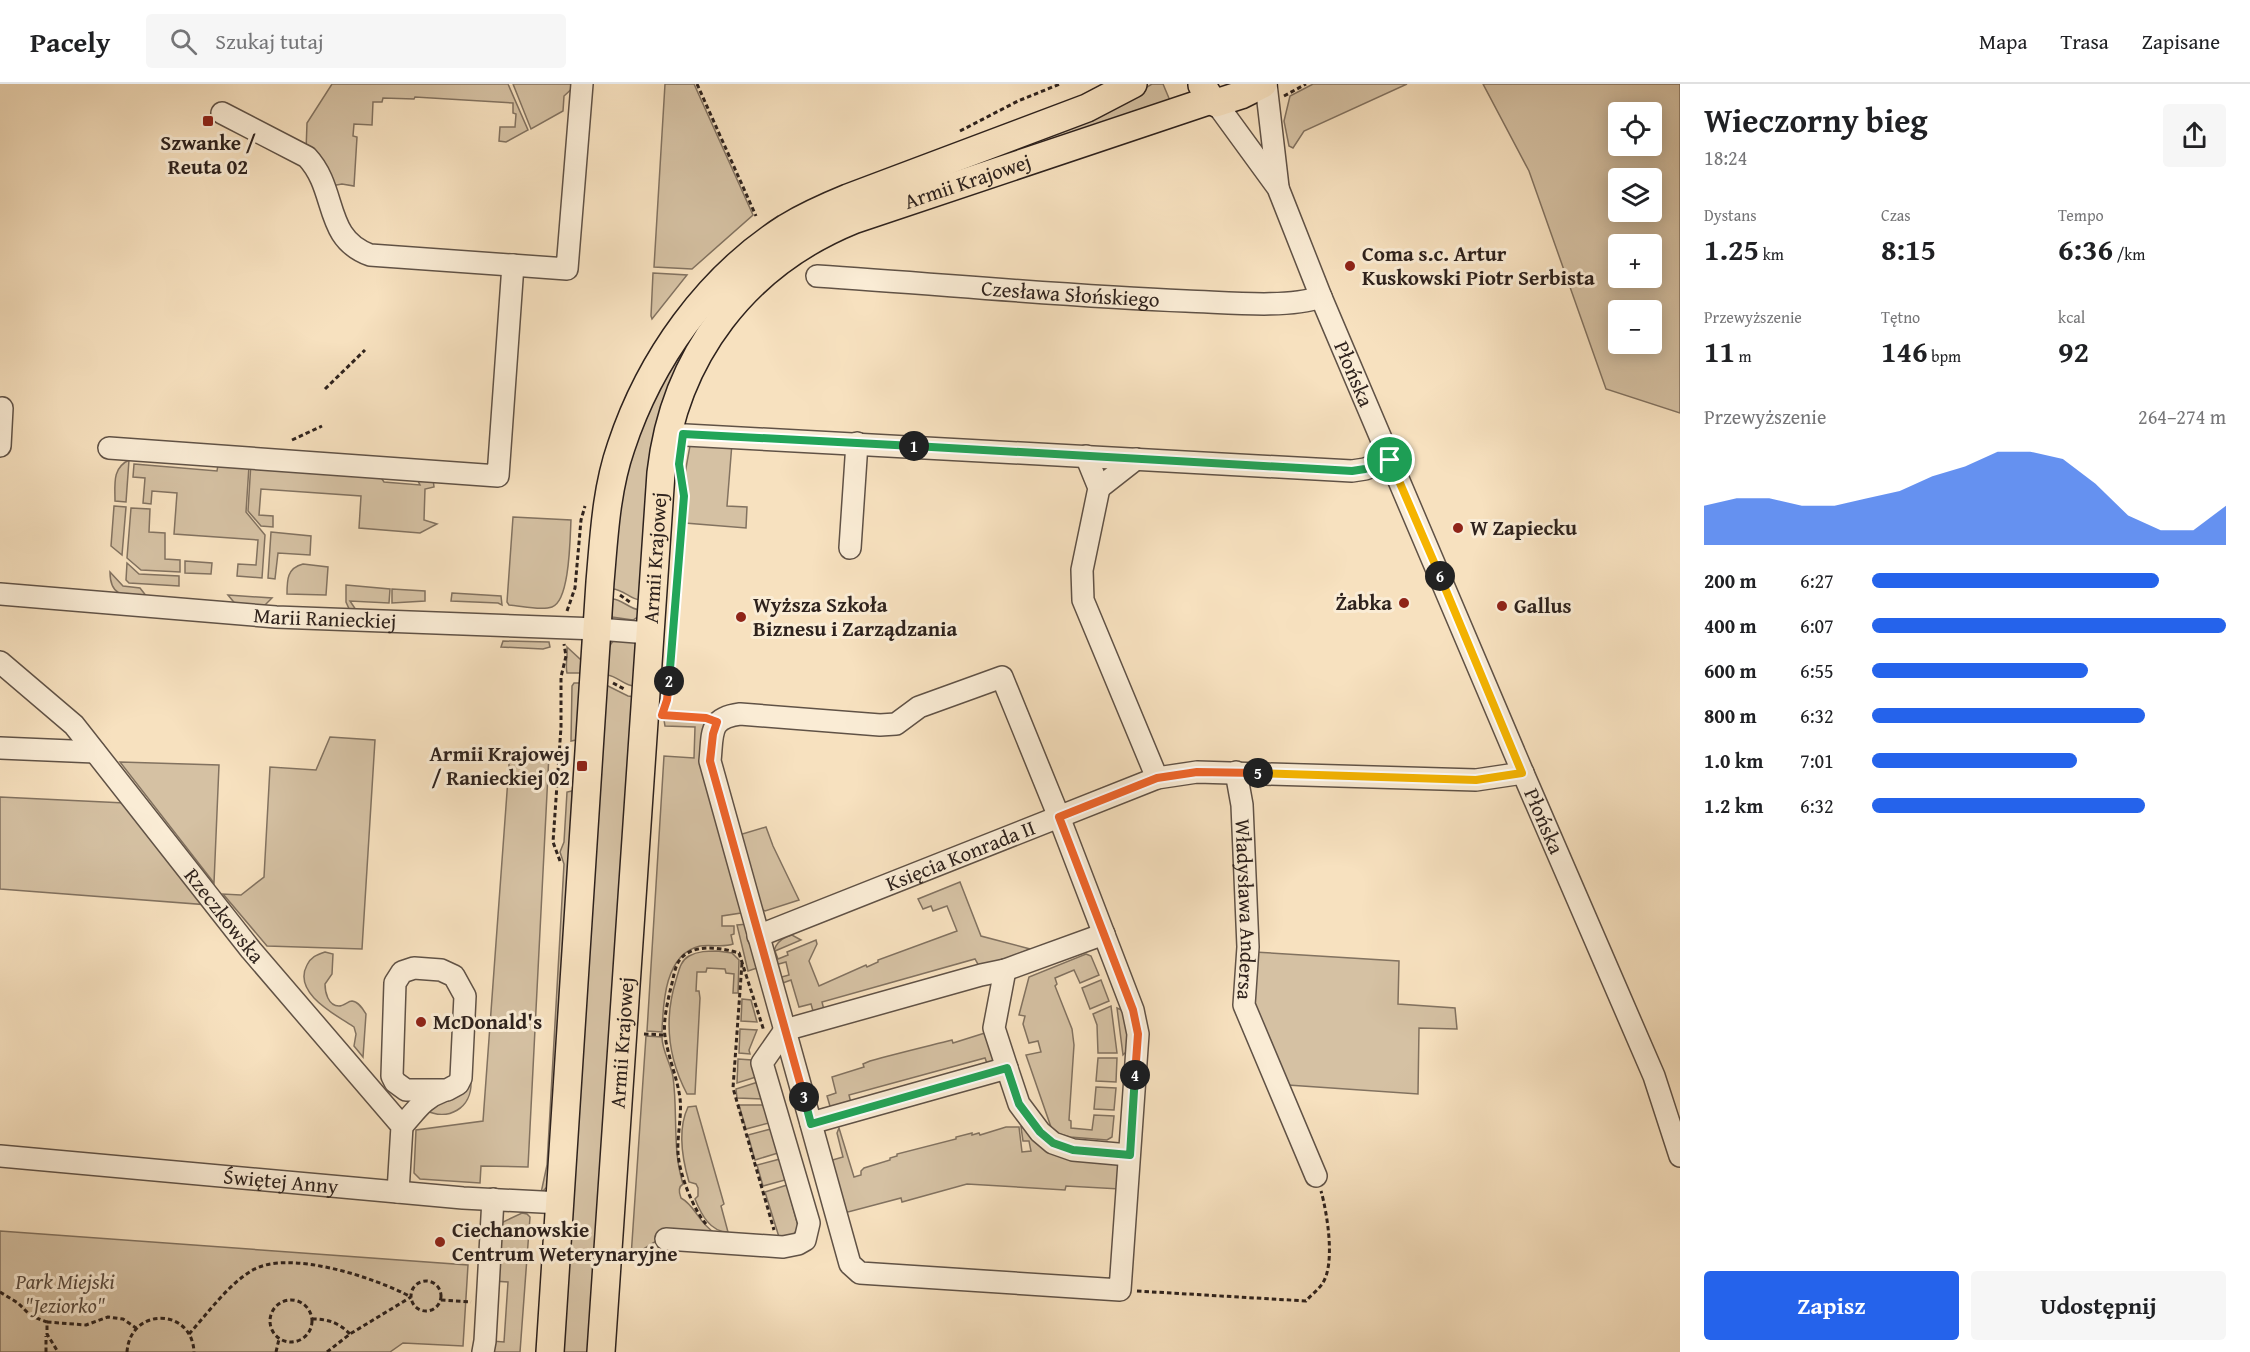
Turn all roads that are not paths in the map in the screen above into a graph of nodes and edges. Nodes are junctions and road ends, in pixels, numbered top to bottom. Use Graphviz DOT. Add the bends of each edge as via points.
graph roads {
  1 [pos="582,84"];
  2 [pos="1133,84"];
  3 [pos="1264,84"];
  4 [pos="1210,96"];
  5 [pos="222,113"];
  6 [pos="1278,188"];
  7 [pos="513,265"];
  8 [pos="817,276"];
  9 [pos="1322,297"];
  10 [pos="2,408"];
  11 [pos="675,434"];
  12 [pos="857,443"];
  13 [pos="0,446"];
  14 [pos="110,448"];
  15 [pos="1086,456"];
  16 [pos="1136,459"];
  17 [pos="1390,460"];
  18 [pos="1099,488"];
  19 [pos="850,548"];
  20 [pos="0,594"];
  21 [pos="598,629"];
  22 [pos="649,633"];
  23 [pos="0,662"];
  24 [pos="0,748"];
  25 [pos="95,752"];
  26 [pos="1236,772"];
  27 [pos="1522,773"];
  28 [pos="1157,778"];
  29 [pos="1059,817"];
  30 [pos="1104,934"];
  31 [pos="758,936"];
  32 [pos="1005,970"];
  33 [pos="785,1030"];
  34 [pos="1007,1068"];
  35 [pos="406,1089"];
  36 [pos="447,1090"];
  37 [pos="407,1119"];
  38 [pos="811,1124"];
  39 [pos="1130,1155"];
  40 [pos="0,1156"];
  41 [pos="1680,1156"];
  42 [pos="1316,1176"];
  43 [pos="398,1192"];
  44 [pos="493,1199"];
  45 [pos="561,1203"];
  46 [pos="666,1239"];
  47 [pos="483,1352"];
  48 [pos="550,1352"];
  49 [pos="601,1352"];
  1 -- 7 [label="street" via="567,269"];
  2 -- 21 [label="main road, Armii Krajowej" via="1087,108 816,211 762,245 716,286 671,344 620,447 606,515"];
  3 -- 4 [label="main road, Armii Krajowej" via="1241,95"];
  3 -- 6 [label="street, Płońska"];
  4 -- 6 [label="street, Płońska"];
  4 -- 11 [label="main road, Armii Krajowej" via="853,220 803,244 757,280 712,330 679,396"];
  5 -- 7 [label="street" via="308,158 318,168 338,227 357,250 370,255"];
  6 -- 9 [label="street, Płońska"];
  7 -- 14 [label="street" via="498,476"];
  8 -- 9 [label="street, Czesława Słońskiego" via="1234,303 1305,302"];
  9 -- 17 [label="street, Płońska"];
  10 -- 13 [label="street"];
  11 -- 12 [label="street"];
  11 -- 22 [label="main road, Armii Krajowej" via="661,473"];
  12 -- 15 [label="street"];
  12 -- 19 [label="street"];
  15 -- 16 [label="street"];
  15 -- 18 [label="street"];
  16 -- 17 [label="street" via="1352,471"];
  16 -- 18 [label="street"];
  17 -- 27 [label="street, Płońska"];
  18 -- 28 [label="street" via="1082,570 1083,600"];
  20 -- 21 [label="street, Marii Ranieckiej" via="276,617"];
  21 -- 22 [label="street, Marii Ranieckiej"];
  21 -- 45 [label="main road, Armii Krajowej"];
  22 -- 49 [label="main road, Armii Krajowej"];
  23 -- 25 [label="street, Rzeczkowska" via="74,725"];
  24 -- 25 [label="street"];
  25 -- 37 [label="street, Rzeczkowska" via="251,950"];
  26 -- 27 [label="street, Księcia Konrada II" via="1476,780"];
  26 -- 28 [label="street, Księcia Konrada II"];
  26 -- 42 [label="street, Władysława Andersa" via="1242,804 1248,947 1244,1005"];
  27 -- 41 [label="street, Płońska" via="1654,1076"];
  28 -- 29 [label="street, Księcia Konrada II"];
  29 -- 30 [label="street"];
  29 -- 31 [label="street, Księcia Konrada II"];
  29 -- 31 [label="street" via="1002,677 919,707 896,724 725,716 717,722 710,761"];
  30 -- 32 [label="street"];
  30 -- 39 [label="street" via="1138,1034"];
  31 -- 33 [label="street"];
  32 -- 33 [label="street"];
  32 -- 34 [label="street" via="994,1028"];
  33 -- 38 [label="street"];
  33 -- 46 [label="street" via="762,1063 809,1223 805,1240 778,1247"];
  34 -- 38 [label="street"];
  34 -- 39 [label="street" via="1019,1104 1053,1143 1073,1150"];
  35 -- 36 [label="street"];
  35 -- 36 [label="street" via="395,1082 391,1070 395,983 402,972 414,968 441,970 454,976 465,996 462,1072 458,1084"];
  35 -- 37 [label="street" via="414,1103"];
  36 -- 37 [label="street" via="428,1098"];
  37 -- 43 [label="street"];
  38 -- 39 [label="street" via="850,1264 860,1272 1120,1290"];
  40 -- 43 [label="street, Świętej Anny"];
  43 -- 44 [label="street, Świętej Anny"];
  44 -- 45 [label="street, Świętej Anny"];
  44 -- 47 [label="street"];
  45 -- 48 [label="main road, Armii Krajowej"];
}
